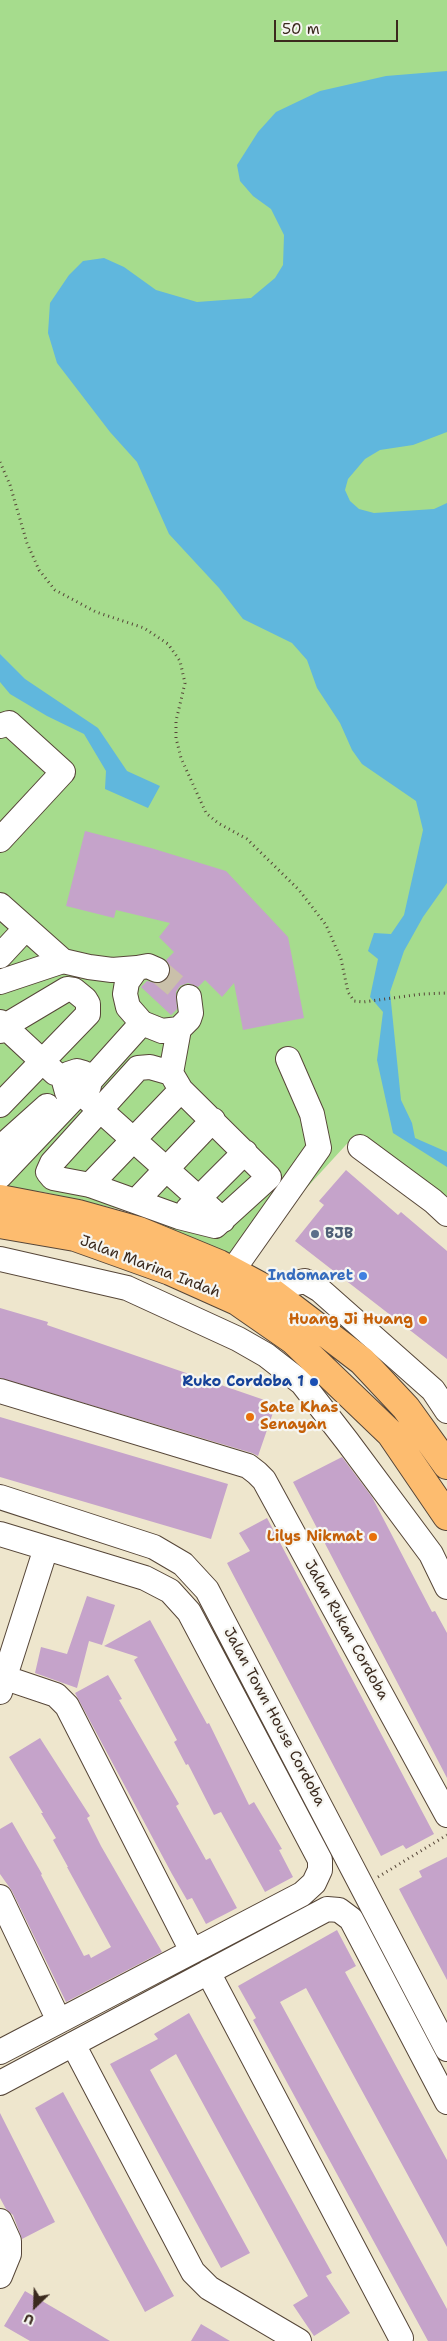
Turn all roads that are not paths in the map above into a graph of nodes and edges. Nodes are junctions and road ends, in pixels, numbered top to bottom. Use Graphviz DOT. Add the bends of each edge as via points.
graph roads {
  1 [pos="0,726"];
  2 [pos="0,840"];
  3 [pos="0,905"];
  4 [pos="26,928"];
  5 [pos="0,956"];
  6 [pos="63,961"];
  7 [pos="0,982"];
  8 [pos="189,997"];
  9 [pos="137,1018"];
  10 [pos="2,1026"];
  11 [pos="179,1029"];
  12 [pos="288,1059"];
  13 [pos="42,1063"];
  14 [pos="176,1082"];
  15 [pos="80,1089"];
  16 [pos="0,1105"];
  17 [pos="213,1120"];
  18 [pos="133,1138"];
  19 [pos="360,1147"];
  20 [pos="0,1148"];
  21 [pos="245,1152"];
  22 [pos="167,1169"];
  23 [pos="0,1176"];
  24 [pos="90,1185"];
  25 [pos="200,1198"];
  26 [pos="0,1199"];
  27 [pos="136,1201"];
  28 [pos="447,1214"];
  29 [pos="180,1217"];
  30 [pos="223,1220"];
  31 [pos="0,1224"];
  32 [pos="0,1259"];
  33 [pos="233,1270"];
  34 [pos="273,1293"];
  35 [pos="293,1340"];
  36 [pos="266,1355"];
  37 [pos="0,1391"];
  38 [pos="447,1411"];
  39 [pos="447,1465"];
  40 [pos="0,1498"];
  41 [pos="447,1516"];
  42 [pos="0,1534"];
  43 [pos="46,1548"];
  44 [pos="444,1570"];
  45 [pos="2,1682"];
  46 [pos="447,1815"];
  47 [pos="0,1897"];
  48 [pos="192,1951"];
  49 [pos="208,1972"];
  50 [pos="59,2021"];
  51 [pos="73,2044"];
  52 [pos="447,2049"];
  53 [pos="0,2052"];
  54 [pos="0,2083"];
  55 [pos="447,2102"];
  56 [pos="0,2221"];
  57 [pos="0,2276"];
  58 [pos="401,2338"];
  59 [pos="299,2341"];
  1 -- 2 [label="street" via="9,724 63,772"];
  3 -- 4 [label="street"];
  4 -- 5 [label="street"];
  4 -- 6 [label="street"];
  6 -- 7 [label="street"];
  6 -- 9 [label="street" via="88,968 147,969 130,977 126,989 126,1000"];
  8 -- 11 [label="street" via="189,1019"];
  9 -- 11 [label="street" via="162,1031"];
  9 -- 15 [label="street"];
  10 -- 13 [label="street"];
  10 -- 13 [label="street" via="67,990 74,990 85,999 90,1010 88,1014"];
  11 -- 14 [label="street"];
  12 -- 33 [label="street" via="312,1114 319,1148"];
  13 -- 15 [label="street"];
  13 -- 16 [label="street"];
  14 -- 15 [label="street" via="150,1067 138,1068"];
  14 -- 17 [label="street"];
  14 -- 18 [label="street"];
  15 -- 18 [label="street"];
  15 -- 20 [label="street"];
  15 -- 23 [label="street"];
  15 -- 24 [label="street" via="48,1172 53,1178"];
  17 -- 21 [label="street"];
  17 -- 22 [label="street"];
  18 -- 22 [label="street"];
  18 -- 24 [label="street"];
  19 -- 28 [label="street"];
  21 -- 25 [label="street"];
  21 -- 30 [label="street" via="268,1174 269,1179"];
  22 -- 25 [label="street"];
  22 -- 27 [label="street"];
  24 -- 27 [label="street"];
  25 -- 29 [label="street"];
  25 -- 30 [label="street"];
  26 -- 33 [label="main road, Jalan Marina Indah" via="78,1214 139,1231"];
  27 -- 29 [label="street"];
  29 -- 30 [label="street" via="212,1227"];
  31 -- 35 [label="main road, Jalan Marina Indah" via="75,1237 170,1271 237,1301"];
  32 -- 36 [label="street" via="128,1288"];
  33 -- 34 [label="main road, Jalan Marina Indah"];
  34 -- 38 [label="street" via="287,1285 305,1281 320,1290 433,1390"];
  34 -- 39 [label="main road, Jalan Marina Indah" via="362,1360 406,1408"];
  35 -- 36 [label="street"];
  35 -- 41 [label="main road, Jalan Marina Indah" via="392,1434"];
  36 -- 44 [label="street" via="302,1384"];
  37 -- 46 [label="street, Jalan Rukan Cordoba" via="248,1466 257,1473 269,1488"];
  40 -- 52 [label="street, Jalan Town House Cordoba" via="154,1548 183,1564 207,1590"];
  42 -- 43 [label="street"];
  43 -- 45 [label="street"];
  43 -- 48 [label="street" via="145,1578 170,1591 189,1612 320,1860 320,1870 314,1883 302,1894"];
  45 -- 48 [label="street" via="56,1696 67,1706"];
  47 -- 50 [label="street"];
  48 -- 50 [label="street"];
  49 -- 51 [label="street"];
  49 -- 55 [label="street" via="326,1909 339,1910 351,1919"];
  49 -- 58 [label="street"];
  50 -- 53 [label="street"];
  51 -- 54 [label="street"];
  51 -- 59 [label="street" via="193,2272 209,2288"];
  56 -- 57 [label="street" via="9,2241 9,2254"];
}
